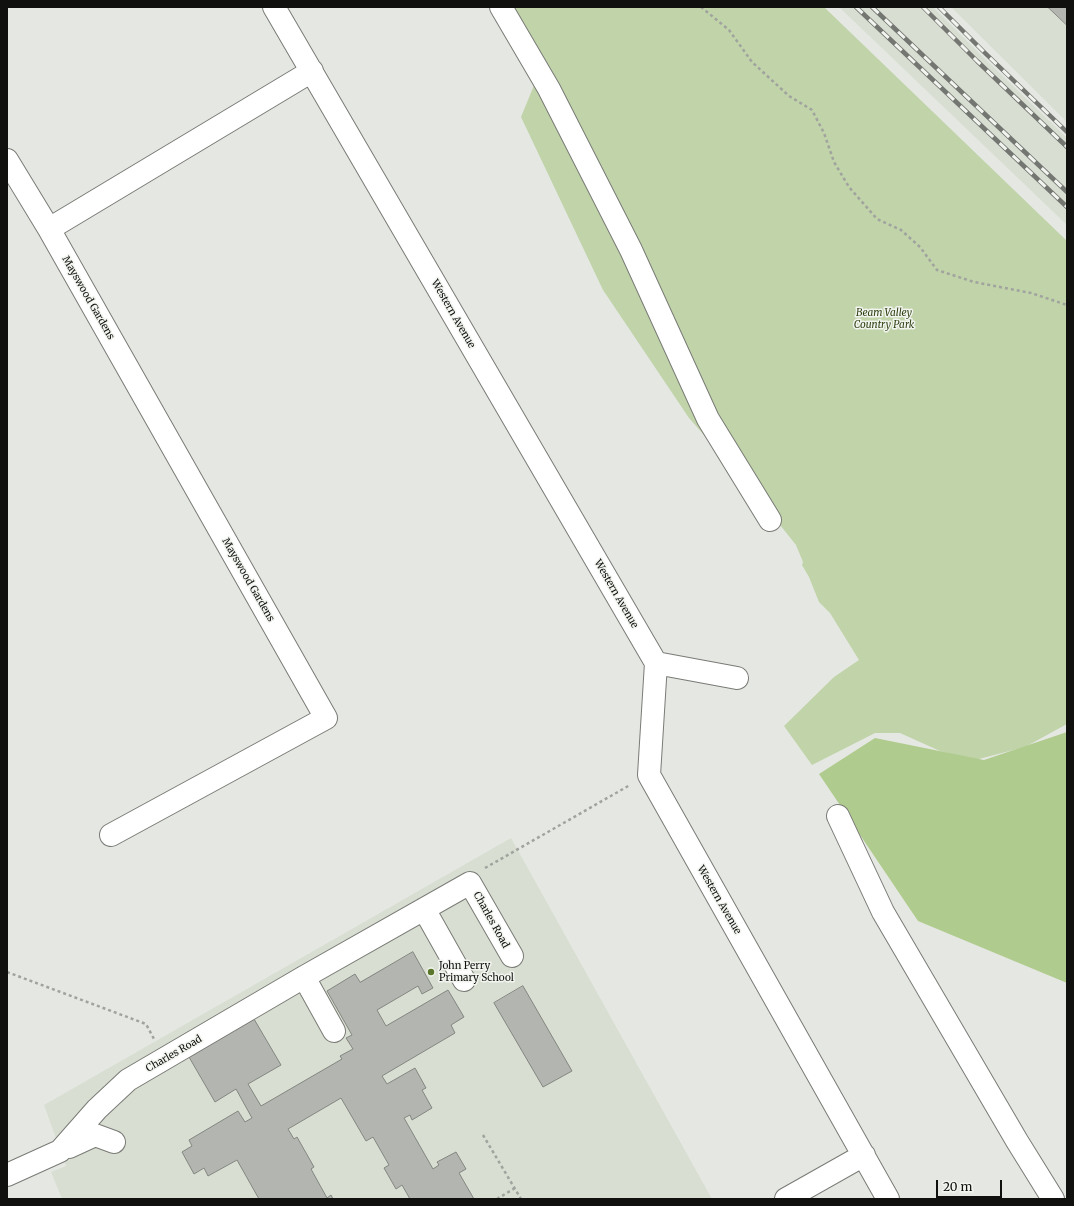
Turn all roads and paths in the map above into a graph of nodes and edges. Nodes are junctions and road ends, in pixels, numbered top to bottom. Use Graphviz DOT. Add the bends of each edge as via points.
graph roads {
  1 [pos="274,7"];
  2 [pos="501,7"];
  3 [pos="701,7"];
  4 [pos="312,71"];
  5 [pos="7,160"];
  6 [pos="49,229"];
  7 [pos="1067,305"];
  8 [pos="770,520"];
  9 [pos="656,663"];
  10 [pos="737,678"];
  11 [pos="838,816"];
  12 [pos="111,835"];
  13 [pos="424,909"];
  14 [pos="512,956"];
  15 [pos="304,978"];
  16 [pos="464,980"];
  17 [pos="334,1031"];
  18 [pos="483,1135"];
  19 [pos="114,1142"];
  20 [pos="52,1155"];
  21 [pos="864,1155"];
  22 [pos="7,1174"];
  23 [pos="514,1188"];
  24 [pos="497,1199"];
  25 [pos="521,1199"];
  26 [pos="786,1199"];
  27 [pos="888,1199"];
  28 [pos="1053,1199"];
  1 -- 4 [label="street, Western Avenue"];
  2 -- 8 [label="street" via="549,89 631,250 708,418"];
  3 -- 7 [label="path" via="729,30 752,62 789,96 812,110 824,133 834,162 849,187 877,220 901,230 920,247 937,270 974,282 1031,293"];
  4 -- 6 [label="street"];
  4 -- 9 [label="street, Western Avenue"];
  5 -- 6 [label="street, Mayswood Gardens"];
  6 -- 12 [label="street, Mayswood Gardens" via="326,718"];
  9 -- 10 [label="street"];
  9 -- 21 [label="street, Western Avenue" via="649,775"];
  11 -- 28 [label="street" via="883,912 1016,1141"];
  13 -- 14 [label="street, Charles Road" via="470,883"];
  13 -- 15 [label="street, Charles Road"];
  13 -- 16 [label="street"];
  15 -- 17 [label="street"];
  15 -- 20 [label="street, Charles Road" via="128,1080"];
  18 -- 23 [label="path"];
  19 -- 20 [label="street, Charles Road" via="95,1135"];
  20 -- 22 [label="street, Charles Road"];
  21 -- 26 [label="street"];
  21 -- 27 [label="street, Western Avenue"];
  23 -- 24 [label="path"];
  23 -- 25 [label="path"];
}
